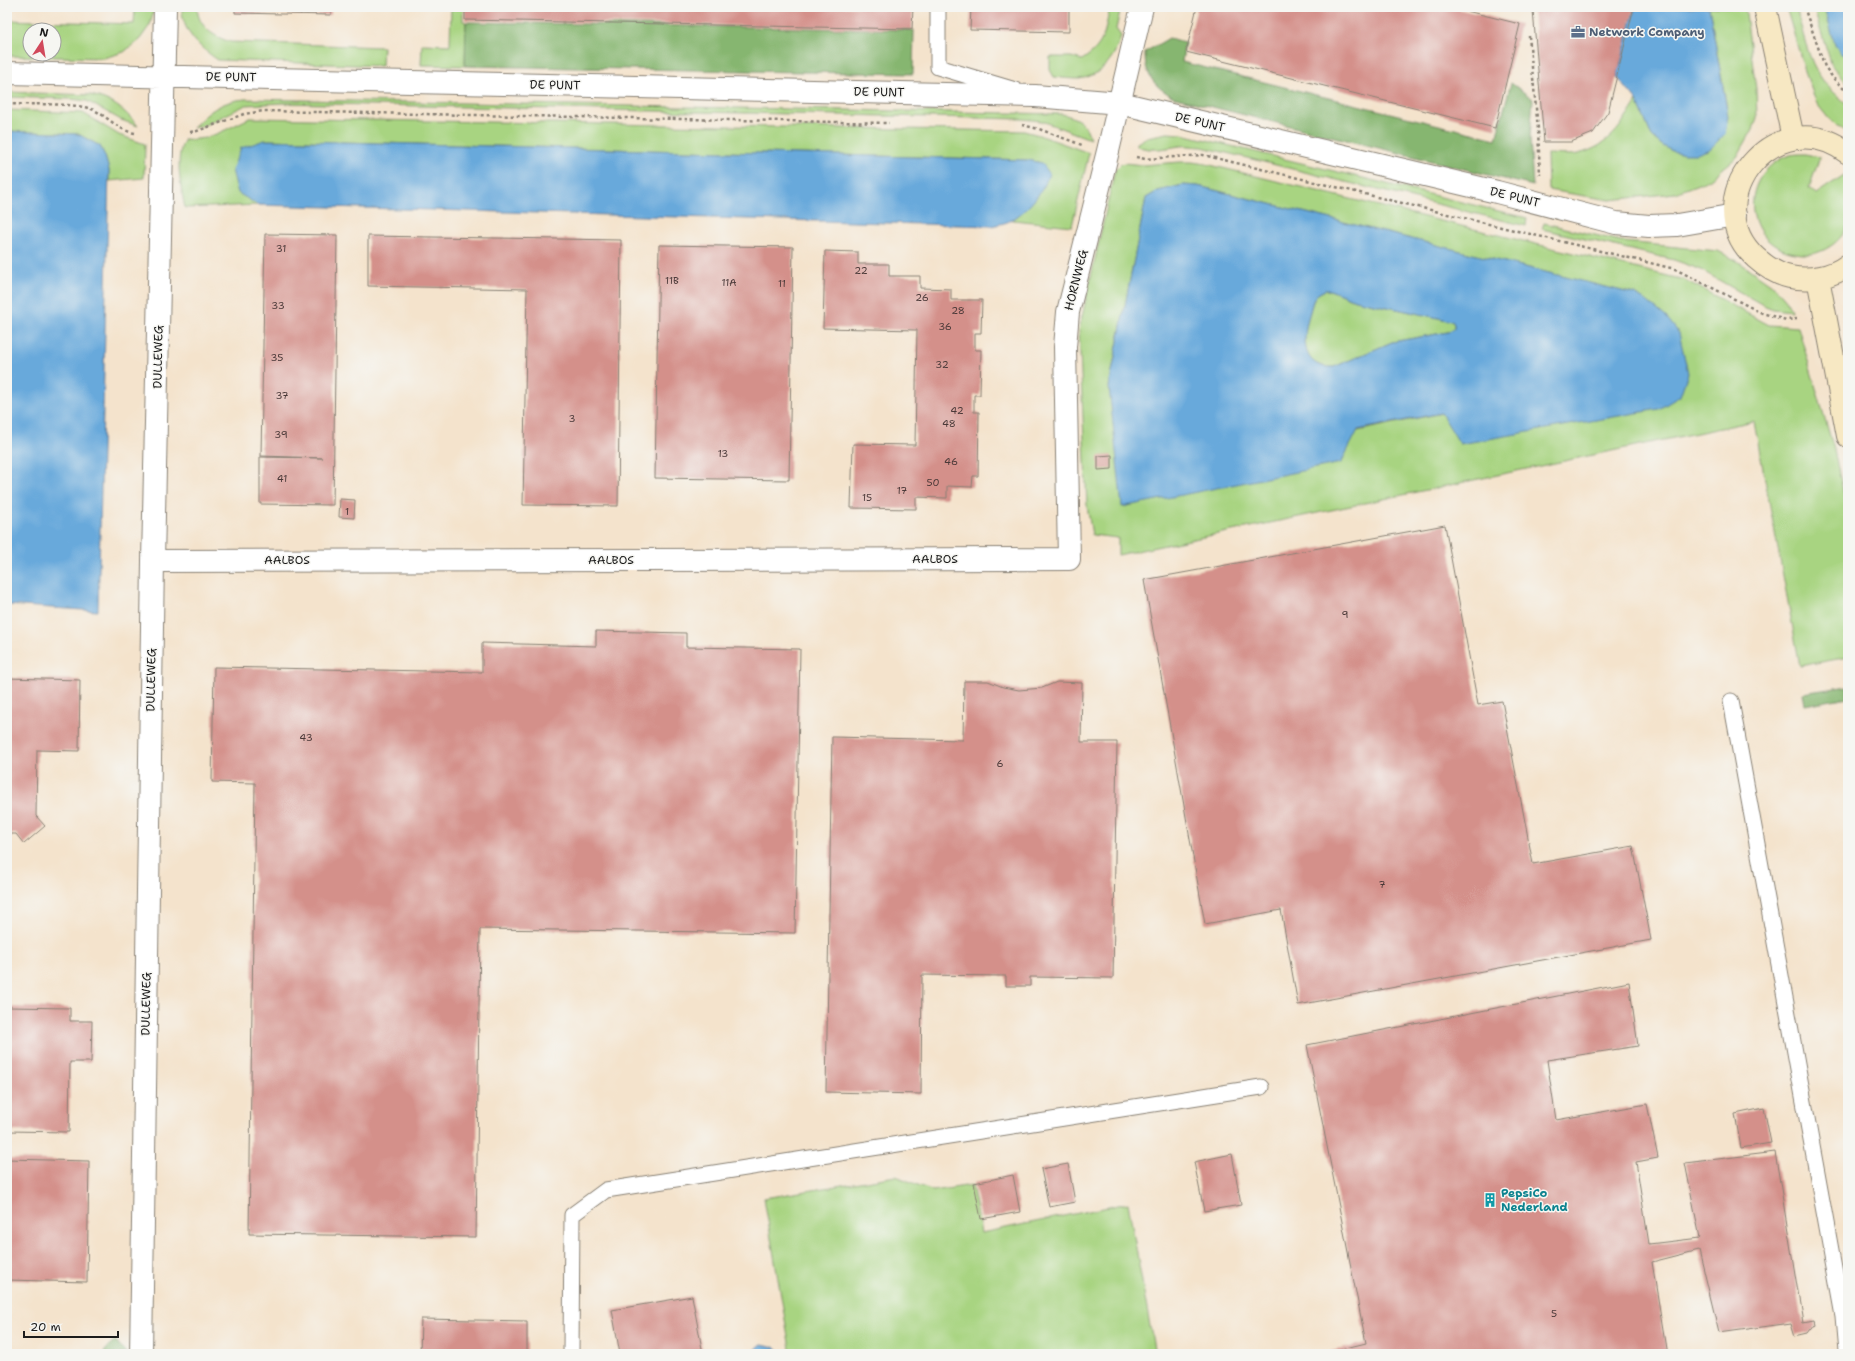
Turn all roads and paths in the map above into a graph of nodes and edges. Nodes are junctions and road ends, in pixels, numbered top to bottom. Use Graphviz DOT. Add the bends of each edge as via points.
graph roads {
  1 [pos="165,7"];
  2 [pos="938,7"];
  3 [pos="1142,7"];
  4 [pos="1764,7"];
  5 [pos="1804,7"];
  6 [pos="1529,36"];
  7 [pos="7,73"];
  8 [pos="164,76"];
  9 [pos="1848,93"];
  10 [pos="1035,96"];
  11 [pos="1120,102"];
  12 [pos="7,104"];
  13 [pos="894,123"];
  14 [pos="1021,125"];
  15 [pos="197,131"];
  16 [pos="136,133"];
  17 [pos="1793,138"];
  18 [pos="1086,146"];
  19 [pos="1848,153"];
  20 [pos="1145,159"];
  21 [pos="1539,204"];
  22 [pos="1734,214"];
  23 [pos="1533,235"];
  24 [pos="1848,265"];
  25 [pos="1818,278"];
  26 [pos="1786,320"];
  27 [pos="1848,436"];
  28 [pos="1069,559"];
  29 [pos="153,560"];
  30 [pos="1731,702"];
  31 [pos="1261,1087"];
  32 [pos="1848,1351"];
  33 [pos="141,1354"];
  34 [pos="571,1354"];
  1 -- 8 [label="street, DULLEWEG"];
  2 -- 10 [label="lane" via="938,67"];
  3 -- 11 [label="street, HORNWEG"];
  4 -- 17 [label="street"];
  5 -- 9 [label="path" via="1825,67"];
  6 -- 21 [label="path" via="1538,129 1541,182"];
  7 -- 8 [label="street, DE PUNT"];
  8 -- 10 [label="street, DE PUNT"];
  8 -- 29 [label="street, DULLEWEG"];
  10 -- 11 [label="street, DE PUNT"];
  11 -- 21 [label="street, DE PUNT"];
  11 -- 28 [label="street, HORNWEG" via="1068,312 1065,347"];
  12 -- 16 [label="path" via="80,106 94,111 128,132"];
  13 -- 15 [label="path" via="264,111 244,114"];
  14 -- 18 [label="path"];
  17 -- 19 [label="street" via="1817,139 1839,146"];
  17 -- 22 [label="street" via="1774,145 1756,157 1744,174 1736,194"];
  20 -- 23 [label="path" via="1203,155"];
  21 -- 22 [label="street, DE PUNT" via="1633,225 1678,225"];
  21 -- 23 [label="path"];
  22 -- 25 [label="street" via="1739,234 1750,252 1765,266 1783,276"];
  23 -- 26 [label="path" via="1674,269 1762,313"];
  24 -- 25 [label="street"];
  25 -- 27 [label="street"];
  28 -- 29 [label="street, AALBOS"];
  29 -- 33 [label="street, DULLEWEG"];
  30 -- 32 [label="lane"];
  31 -- 34 [label="lane" via="606,1190 572,1215"];
}
